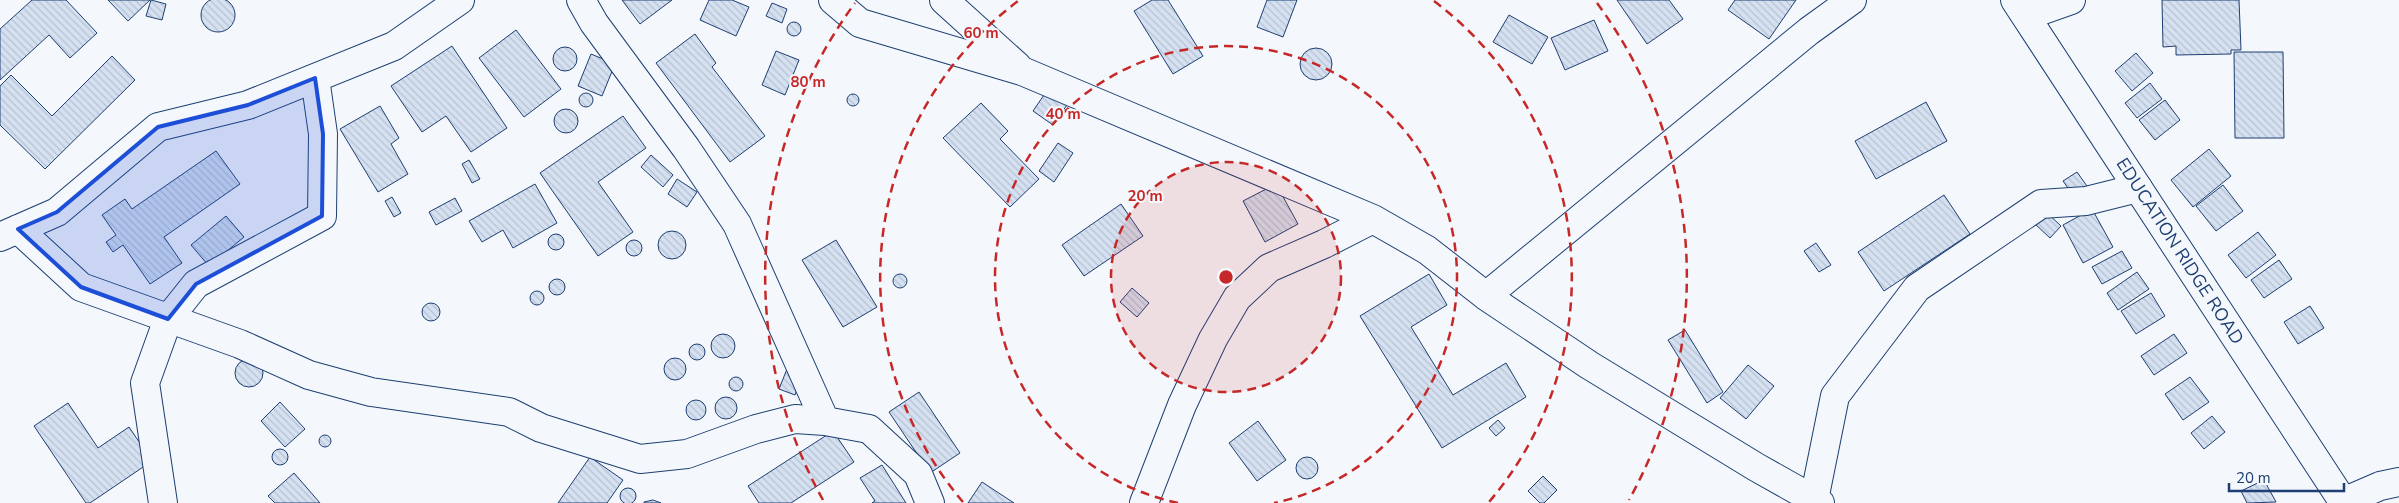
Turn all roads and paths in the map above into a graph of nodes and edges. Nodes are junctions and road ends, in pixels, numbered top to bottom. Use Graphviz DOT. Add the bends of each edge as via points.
graph roads {
  1 [pos="460,0"];
  2 [pos="581,0"];
  3 [pos="833,0"];
  4 [pos="944,0"];
  5 [pos="1852,0"];
  6 [pos="2071,0"];
  7 [pos="2020,8"];
  8 [pos="1022,71"];
  9 [pos="315,78"];
  10 [pos="2138,188"];
  11 [pos="1373,219"];
  12 [pos="9,233"];
  13 [pos="1486,296"];
  14 [pos="168,319"];
  15 [pos="825,420"];
  16 [pos="2399,482"];
  17 [pos="1815,502"];
  18 [pos="2343,502"];
  19 [pos="163,503"];
  20 [pos="930,503"];
  21 [pos="1144,503"];
  1 -- 9 [label="street" via="394,46"];
  2 -- 15 [label="street" via="737,224"];
  3 -- 8 [label="street" via="860,23"];
  4 -- 8 [label="street"];
  5 -- 13 [label="street" via="1809,31"];
  6 -- 7 [label="street"];
  7 -- 10 [label="street, EDUCATION RIDGE ROAD"];
  8 -- 11 [label="street"];
  9 -- 12 [label="street" via="248,105 158,127 57,212"];
  9 -- 14 [label="street" via="323,134 322,216 196,284"];
  10 -- 17 [label="street" via="2086,201 2041,204 1917,288 1835,396"];
  10 -- 18 [label="street, EDUCATION RIDGE ROAD"];
  11 -- 13 [label="street" via="1427,250"];
  11 -- 21 [label="street" via="1269,268 1237,298 1213,339 1182,405"];
  12 -- 14 [label="street" via="81,287"];
  13 -- 17 [label="street" via="1589,365"];
  14 -- 15 [label="street" via="240,344 309,375 371,392 509,412 541,428 640,459 687,454 756,429 795,419"];
  14 -- 19 [label="street" via="145,383"];
  15 -- 20 [label="street" via="869,429 918,474"];
  16 -- 18 [label="street" via="2380,486"];
}
